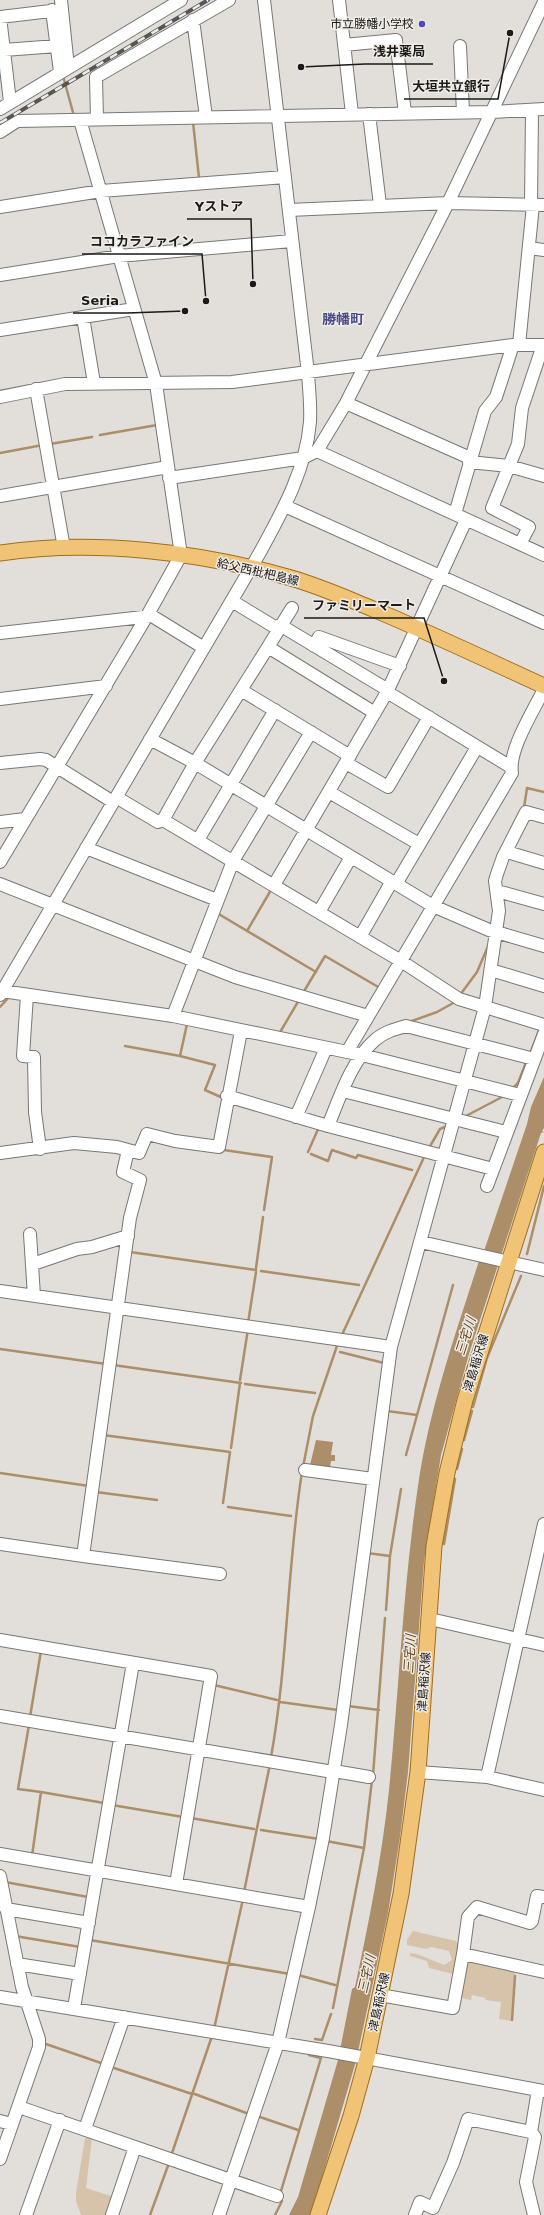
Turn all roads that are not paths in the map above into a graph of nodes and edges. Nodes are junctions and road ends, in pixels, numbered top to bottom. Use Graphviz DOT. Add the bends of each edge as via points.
graph roads {
  1 [pos="181,0"];
  2 [pos="229,0"];
  3 [pos="264,0"];
  4 [pos="339,0"];
  5 [pos="544,2"];
  6 [pos="58,6"];
  7 [pos="0,17"];
  8 [pos="540,19"];
  9 [pos="193,20"];
  10 [pos="344,45"];
  11 [pos="57,46"];
  12 [pos="460,46"];
  13 [pos="4,50"];
  14 [pos="64,70"];
  15 [pos="5,105"];
  16 [pos="538,110"];
  17 [pos="463,112"];
  18 [pos="492,112"];
  19 [pos="405,113"];
  20 [pos="352,114"];
  21 [pos="369,114"];
  22 [pos="277,115"];
  23 [pos="206,117"];
  24 [pos="80,120"];
  25 [pos="97,120"];
  26 [pos="17,121"];
  27 [pos="0,132"];
  28 [pos="285,177"];
  29 [pos="101,191"];
  30 [pos="448,203"];
  31 [pos="380,205"];
  32 [pos="536,205"];
  33 [pos="0,207"];
  34 [pos="289,210"];
  35 [pos="292,241"];
  36 [pos="529,248"];
  37 [pos="544,250"];
  38 [pos="119,256"];
  39 [pos="0,275"];
  40 [pos="134,309"];
  41 [pos="83,317"];
  42 [pos="0,330"];
  43 [pos="516,345"];
  44 [pos="544,345"];
  45 [pos="365,366"];
  46 [pos="308,373"];
  47 [pos="94,383"];
  48 [pos="156,384"];
  49 [pos="36,389"];
  50 [pos="0,397"];
  51 [pos="346,403"];
  52 [pos="317,451"];
  53 [pos="303,458"];
  54 [pos="470,460"];
  55 [pos="509,466"];
  56 [pos="169,472"];
  57 [pos="544,476"];
  58 [pos="55,487"];
  59 [pos="0,496"];
  60 [pos="285,506"];
  61 [pos="455,514"];
  62 [pos="466,520"];
  63 [pos="520,544"];
  64 [pos="64,548"];
  65 [pos="0,553"];
  66 [pos="180,555"];
  67 [pos="544,555"];
  68 [pos="251,568"];
  69 [pos="440,576"];
  70 [pos="232,601"];
  71 [pos="292,608"];
  72 [pos="147,616"];
  73 [pos="544,624"];
  74 [pos="279,627"];
  75 [pos="417,628"];
  76 [pos="0,633"];
  77 [pos="314,646"];
  78 [pos="268,647"];
  79 [pos="204,648"];
  80 [pos="400,666"];
  81 [pos="106,686"];
  82 [pos="544,688"];
  83 [pos="241,690"];
  84 [pos="387,691"];
  85 [pos="0,698"];
  86 [pos="274,710"];
  87 [pos="375,713"];
  88 [pos="429,717"];
  89 [pos="311,732"];
  90 [pos="150,739"];
  91 [pos="477,747"];
  92 [pos="348,759"];
  93 [pos="0,763"];
  94 [pos="195,763"];
  95 [pos="57,767"];
  96 [pos="511,767"];
  97 [pos="231,785"];
  98 [pos="329,792"];
  99 [pos="114,800"];
  100 [pos="267,806"];
  101 [pos="544,816"];
  102 [pos="25,819"];
  103 [pos="163,820"];
  104 [pos="0,822"];
  105 [pos="306,830"];
  106 [pos="198,840"];
  107 [pos="419,844"];
  108 [pos="86,848"];
  109 [pos="507,852"];
  110 [pos="351,857"];
  111 [pos="233,861"];
  112 [pos="0,862"];
  113 [pos="544,863"];
  114 [pos="394,882"];
  115 [pos="0,884"];
  116 [pos="274,885"];
  117 [pos="497,891"];
  118 [pos="217,900"];
  119 [pos="52,904"];
  120 [pos="544,904"];
  121 [pos="433,906"];
  122 [pos="319,912"];
  123 [pos="496,932"];
  124 [pos="360,937"];
  125 [pos="544,946"];
  126 [pos="194,961"];
  127 [pos="401,961"];
  128 [pos="491,970"];
  129 [pos="544,986"];
  130 [pos="1,993"];
  131 [pos="27,995"];
  132 [pos="485,1007"];
  133 [pos="173,1016"];
  134 [pos="368,1016"];
  135 [pos="544,1025"];
  136 [pos="241,1031"];
  137 [pos="544,1034"];
  138 [pos="475,1042"];
  139 [pos="326,1048"];
  140 [pos="347,1052"];
  141 [pos="362,1055"];
  142 [pos="534,1059"];
  143 [pos="464,1081"];
  144 [pos="343,1091"];
  145 [pos="520,1095"];
  146 [pos="227,1096"];
  147 [pos="296,1117"];
  148 [pos="454,1118"];
  149 [pos="328,1126"];
  150 [pos="506,1132"];
  151 [pos="40,1148"];
  152 [pos="128,1150"];
  153 [pos="544,1152"];
  154 [pos="0,1153"];
  155 [pos="442,1156"];
  156 [pos="493,1169"];
  157 [pos="487,1186"];
  158 [pos="30,1234"];
  159 [pos="128,1236"];
  160 [pos="421,1242"];
  161 [pos="507,1262"];
  162 [pos="33,1264"];
  163 [pos="544,1270"];
  164 [pos="0,1291"];
  165 [pos="34,1296"];
  166 [pos="118,1308"];
  167 [pos="391,1347"];
  168 [pos="305,1470"];
  169 [pos="373,1479"];
  170 [pos="544,1524"];
  171 [pos="0,1544"];
  172 [pos="83,1556"];
  173 [pos="220,1574"];
  174 [pos="430,1619"];
  175 [pos="518,1639"];
  176 [pos="0,1640"];
  177 [pos="544,1645"];
  178 [pos="133,1663"];
  179 [pos="0,1716"];
  180 [pos="120,1736"];
  181 [pos="198,1749"];
  182 [pos="334,1772"];
  183 [pos="418,1772"];
  184 [pos="487,1777"];
  185 [pos="369,1778"];
  186 [pos="544,1790"];
  187 [pos="0,1854"];
  188 [pos="97,1870"];
  189 [pos="0,1876"];
  190 [pos="176,1884"];
  191 [pos="544,1897"];
  192 [pos="3,1906"];
  193 [pos="309,1907"];
  194 [pos="89,1923"];
  195 [pos="463,1954"];
  196 [pos="16,1964"];
  197 [pos="544,1972"];
  198 [pos="80,1974"];
  199 [pos="380,1995"];
  200 [pos="0,1997"];
  201 [pos="22,2000"];
  202 [pos="74,2008"];
  203 [pos="124,2017"];
  204 [pos="278,2043"];
  205 [pos="365,2058"];
  206 [pos="542,2088"];
  207 [pos="18,2107"];
  208 [pos="60,2120"];
  209 [pos="0,2121"];
  210 [pos="12,2124"];
  211 [pos="85,2129"];
  212 [pos="531,2132"];
  213 [pos="135,2147"];
  214 [pos="0,2159"];
  215 [pos="231,2180"];
  216 [pos="277,2196"];
  217 [pos="26,2215"];
  218 [pos="112,2215"];
  219 [pos="219,2215"];
  220 [pos="318,2215"];
  221 [pos="415,2215"];
  222 [pos="534,2215"];
  1 -- 14 [label="street"];
  2 -- 9 [label="street"];
  3 -- 22 [label="street"];
  4 -- 10 [label="street"];
  5 -- 8 [label="street"];
  6 -- 7 [label="street"];
  6 -- 11 [label="street"];
  6 -- 14 [label="street"];
  7 -- 13 [label="street"];
  8 -- 18 [label="street"];
  9 -- 23 [label="street"];
  9 -- 25 [label="street" via="96,77"];
  10 -- 19 [label="street" via="396,40"];
  10 -- 20 [label="street"];
  11 -- 13 [label="street"];
  11 -- 14 [label="street"];
  12 -- 17 [label="street"];
  13 -- 15 [label="street"];
  14 -- 15 [label="street"];
  15 -- 26 [label="street"];
  16 -- 18 [label="street"];
  16 -- 32 [label="street"];
  17 -- 18 [label="street"];
  17 -- 19 [label="street"];
  18 -- 30 [label="street"];
  19 -- 21 [label="street"];
  20 -- 21 [label="street"];
  20 -- 22 [label="street"];
  21 -- 31 [label="street"];
  22 -- 23 [label="street"];
  22 -- 28 [label="street"];
  23 -- 25 [label="street"];
  24 -- 25 [label="street"];
  24 -- 26 [label="street"];
  24 -- 29 [label="street"];
  26 -- 27 [label="street"];
  28 -- 29 [label="street"];
  28 -- 34 [label="street"];
  29 -- 33 [label="street"];
  29 -- 38 [label="street"];
  30 -- 31 [label="street"];
  30 -- 32 [label="street"];
  30 -- 45 [label="street"];
  31 -- 34 [label="street"];
  32 -- 36 [label="street"];
  34 -- 35 [label="street"];
  35 -- 38 [label="street"];
  35 -- 46 [label="street"];
  36 -- 37 [label="street"];
  36 -- 43 [label="street"];
  38 -- 39 [label="street"];
  38 -- 40 [label="street"];
  40 -- 41 [label="street"];
  40 -- 48 [label="street"];
  41 -- 42 [label="street"];
  41 -- 47 [label="street"];
  43 -- 44 [label="street"];
  43 -- 45 [label="street"];
  43 -- 54 [label="street" via="496,397 485,411"];
  44 -- 55 [label="street" via="522,408 518,444"];
  45 -- 46 [label="street"];
  45 -- 51 [label="street"];
  46 -- 48 [label="street" via="232,382"];
  46 -- 53 [label="street" via="310,421"];
  47 -- 48 [label="street"];
  47 -- 49 [label="street"];
  48 -- 56 [label="street"];
  49 -- 50 [label="street"];
  49 -- 58 [label="street"];
  51 -- 52 [label="street"];
  51 -- 54 [label="street"];
  52 -- 53 [label="street"];
  52 -- 61 [label="street"];
  53 -- 56 [label="street"];
  53 -- 60 [label="street"];
  54 -- 55 [label="street"];
  54 -- 61 [label="street"];
  55 -- 57 [label="street"];
  55 -- 63 [label="street" via="492,508 529,527"];
  56 -- 58 [label="street"];
  56 -- 66 [label="street"];
  58 -- 59 [label="street"];
  58 -- 64 [label="street"];
  60 -- 68 [label="street"];
  60 -- 69 [label="street"];
  61 -- 62 [label="street"];
  62 -- 63 [label="street"];
  62 -- 69 [label="street"];
  63 -- 67 [label="street"];
  64 -- 65 [label="main road, 給父西枇杷島線"];
  64 -- 66 [label="main road, 給父西枇杷島線" via="115,549"];
  66 -- 68 [label="main road, 給父西枇杷島線"];
  66 -- 72 [label="street"];
  68 -- 70 [label="street"];
  68 -- 75 [label="main road, 給父西枇杷島線" via="291,578 336,594"];
  69 -- 73 [label="street"];
  69 -- 75 [label="street"];
  70 -- 74 [label="street"];
  70 -- 79 [label="street"];
  71 -- 74 [label="street"];
  72 -- 76 [label="street"];
  72 -- 79 [label="street" via="152,616"];
  72 -- 81 [label="street"];
  74 -- 77 [label="street"];
  74 -- 78 [label="street"];
  75 -- 80 [label="street"];
  75 -- 82 [label="main road, 給父西枇杷島線"];
  77 -- 80 [label="street" via="319,637"];
  77 -- 84 [label="street"];
  78 -- 83 [label="street"];
  78 -- 87 [label="street"];
  79 -- 90 [label="street"];
  80 -- 84 [label="street"];
  81 -- 85 [label="street"];
  81 -- 95 [label="street"];
  82 -- 96 [label="street" via="518,743"];
  83 -- 86 [label="street"];
  83 -- 94 [label="street"];
  84 -- 87 [label="street"];
  84 -- 88 [label="street"];
  86 -- 89 [label="street"];
  86 -- 97 [label="street"];
  87 -- 92 [label="street"];
  88 -- 91 [label="street"];
  88 -- 92 [label="street" via="388,787"];
  89 -- 92 [label="street"];
  89 -- 100 [label="street"];
  90 -- 94 [label="street"];
  90 -- 99 [label="street"];
  91 -- 96 [label="street"];
  91 -- 107 [label="street"];
  92 -- 98 [label="street"];
  93 -- 95 [label="street" via="40,758"];
  94 -- 97 [label="street"];
  94 -- 103 [label="street"];
  95 -- 99 [label="street"];
  95 -- 102 [label="street"];
  96 -- 121 [label="street" via="512,773"];
  97 -- 100 [label="street"];
  97 -- 106 [label="street"];
  98 -- 105 [label="street"];
  98 -- 107 [label="street"];
  99 -- 103 [label="street" via="158,822"];
  99 -- 108 [label="street"];
  100 -- 105 [label="street"];
  100 -- 111 [label="street"];
  101 -- 109 [label="street" via="526,812"];
  102 -- 104 [label="street"];
  102 -- 112 [label="street"];
  103 -- 106 [label="street"];
  105 -- 110 [label="street"];
  105 -- 116 [label="street"];
  106 -- 111 [label="street"];
  107 -- 114 [label="street"];
  108 -- 118 [label="street"];
  108 -- 119 [label="street"];
  109 -- 113 [label="street"];
  109 -- 117 [label="street" via="497,874"];
  110 -- 114 [label="street"];
  110 -- 122 [label="street"];
  111 -- 116 [label="street"];
  111 -- 118 [label="street"];
  114 -- 121 [label="street"];
  114 -- 124 [label="street"];
  115 -- 119 [label="street"];
  116 -- 122 [label="street"];
  117 -- 120 [label="street"];
  117 -- 123 [label="street" via="499,911"];
  118 -- 126 [label="street"];
  119 -- 126 [label="street"];
  119 -- 130 [label="street"];
  121 -- 123 [label="street"];
  121 -- 127 [label="street"];
  122 -- 124 [label="street"];
  123 -- 125 [label="street"];
  123 -- 128 [label="street"];
  124 -- 127 [label="street"];
  126 -- 133 [label="street"];
  126 -- 134 [label="street" via="235,978"];
  127 -- 132 [label="street" via="459,999"];
  127 -- 134 [label="street"];
  128 -- 129 [label="street"];
  128 -- 132 [label="street"];
  130 -- 131 [label="street"];
  131 -- 133 [label="street"];
  131 -- 151 [label="street" via="23,1056 34,1057 35,1105"];
  132 -- 135 [label="street"];
  132 -- 138 [label="street"];
  133 -- 136 [label="street"];
  134 -- 140 [label="street"];
  136 -- 139 [label="street"];
  136 -- 146 [label="street"];
  137 -- 142 [label="street"];
  138 -- 141 [label="street" via="406,1026 389,1031 376,1039"];
  138 -- 142 [label="street"];
  138 -- 143 [label="street"];
  139 -- 140 [label="street"];
  139 -- 147 [label="street"];
  140 -- 141 [label="street"];
  141 -- 143 [label="street"];
  141 -- 144 [label="street"];
  142 -- 145 [label="street"];
  143 -- 145 [label="street"];
  143 -- 148 [label="street"];
  144 -- 148 [label="street"];
  144 -- 149 [label="street"];
  145 -- 150 [label="street"];
  146 -- 147 [label="street"];
  146 -- 152 [label="street" via="219,1148 147,1134 139,1153"];
  147 -- 149 [label="street"];
  148 -- 150 [label="street"];
  148 -- 155 [label="street"];
  149 -- 155 [label="street"];
  150 -- 156 [label="street"];
  151 -- 152 [label="street" via="74,1143"];
  151 -- 154 [label="street"];
  152 -- 159 [label="street" via="124,1172 140,1180"];
  153 -- 161 [label="main road, 津島稲沢線"];
  155 -- 156 [label="street"];
  155 -- 160 [label="street"];
  156 -- 157 [label="street"];
  158 -- 162 [label="street"];
  159 -- 162 [label="street"];
  159 -- 166 [label="street"];
  160 -- 161 [label="street"];
  160 -- 167 [label="street"];
  161 -- 163 [label="street"];
  161 -- 174 [label="main road, 津島稲沢線" via="465,1400 447,1474 434,1546"];
  162 -- 165 [label="street"];
  164 -- 165 [label="street"];
  165 -- 166 [label="street"];
  166 -- 167 [label="street"];
  166 -- 172 [label="street"];
  167 -- 169 [label="street"];
  168 -- 169 [label="street"];
  169 -- 182 [label="street"];
  170 -- 175 [label="street"];
  171 -- 172 [label="street"];
  172 -- 173 [label="street"];
  174 -- 175 [label="street"];
  174 -- 183 [label="main road, 津島稲沢線"];
  175 -- 177 [label="street"];
  175 -- 184 [label="street"];
  176 -- 178 [label="street"];
  178 -- 180 [label="street"];
  178 -- 181 [label="street" via="211,1676"];
  179 -- 180 [label="street"];
  180 -- 181 [label="street"];
  180 -- 188 [label="street"];
  181 -- 182 [label="street"];
  181 -- 190 [label="street"];
  182 -- 185 [label="street"];
  182 -- 193 [label="street"];
  183 -- 184 [label="street"];
  183 -- 199 [label="main road, 津島稲沢線" via="401,1894"];
  184 -- 186 [label="street"];
  187 -- 188 [label="street"];
  188 -- 190 [label="street"];
  188 -- 194 [label="street"];
  189 -- 192 [label="street"];
  190 -- 193 [label="street"];
  191 -- 195 [label="street" via="537,1896 530,1923 477,1907 468,1917"];
  192 -- 194 [label="street"];
  192 -- 196 [label="street"];
  192 -- 201 [label="street"];
  193 -- 204 [label="street"];
  194 -- 198 [label="street"];
  195 -- 197 [label="street"];
  195 -- 199 [label="street" via="453,2008"];
  196 -- 198 [label="street"];
  196 -- 201 [label="street"];
  198 -- 202 [label="street"];
  199 -- 205 [label="main road, 津島稲沢線"];
  200 -- 201 [label="street"];
  201 -- 202 [label="street"];
  201 -- 207 [label="street" via="37,2030 39,2047"];
  202 -- 203 [label="street"];
  203 -- 204 [label="street"];
  203 -- 211 [label="street"];
  204 -- 205 [label="street"];
  204 -- 215 [label="street"];
  205 -- 206 [label="street"];
  205 -- 220 [label="main road, 津島稲沢線" via="351,2116"];
  206 -- 212 [label="street"];
  207 -- 208 [label="street"];
  207 -- 210 [label="street"];
  208 -- 211 [label="street"];
  208 -- 217 [label="street"];
  209 -- 210 [label="street"];
  210 -- 214 [label="street"];
  211 -- 213 [label="street"];
  212 -- 221 [label="street" via="468,2119 453,2163 433,2208 420,2202"];
  212 -- 222 [label="street" via="535,2137 526,2182"];
  213 -- 215 [label="street"];
  213 -- 218 [label="street"];
  215 -- 216 [label="street"];
  215 -- 219 [label="street"];
}
